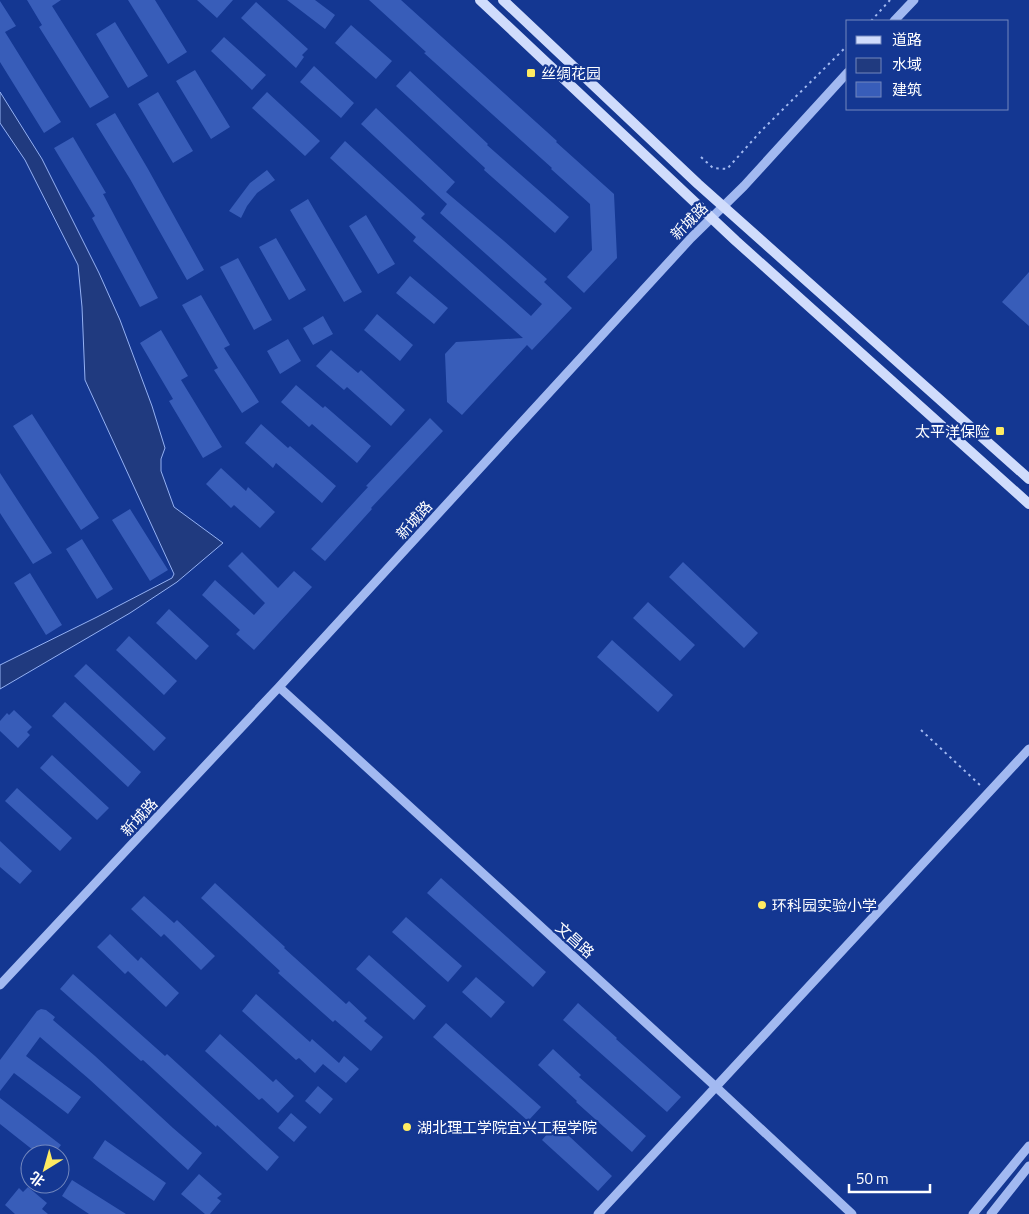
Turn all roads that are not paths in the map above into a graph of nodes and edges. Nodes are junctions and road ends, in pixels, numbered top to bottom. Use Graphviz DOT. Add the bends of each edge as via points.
graph roads {
  1 [pos="480,0"];
  2 [pos="504,0"];
  3 [pos="914,0"];
  4 [pos="895,20"];
  5 [pos="846,74"];
  6 [pos="723,206"];
  7 [pos="711,218"];
  8 [pos="1029,479"];
  9 [pos="1029,504"];
  10 [pos="279,687"];
  11 [pos="1029,749"];
  12 [pos="0,985"];
  13 [pos="716,1087"];
  14 [pos="1029,1146"];
  15 [pos="1029,1166"];
  16 [pos="598,1214"];
  17 [pos="852,1214"];
  18 [pos="973,1214"];
  19 [pos="991,1214"];
  1 -- 7 [label="main road"];
  2 -- 6 [label="main road"];
  3 -- 4 [label="street"];
  5 -- 6 [label="street, 新城路"];
  6 -- 7 [label="street, 新城路"];
  6 -- 8 [label="main road"];
  7 -- 9 [label="main road"];
  7 -- 10 [label="street, 新城路"];
  10 -- 12 [label="street, 新城路"];
  10 -- 13 [label="street, 文昌路"];
  11 -- 13 [label="street"];
  13 -- 16 [label="street"];
  13 -- 17 [label="street, 文昌路"];
  14 -- 18 [label="street"];
  15 -- 19 [label="street"];
}
